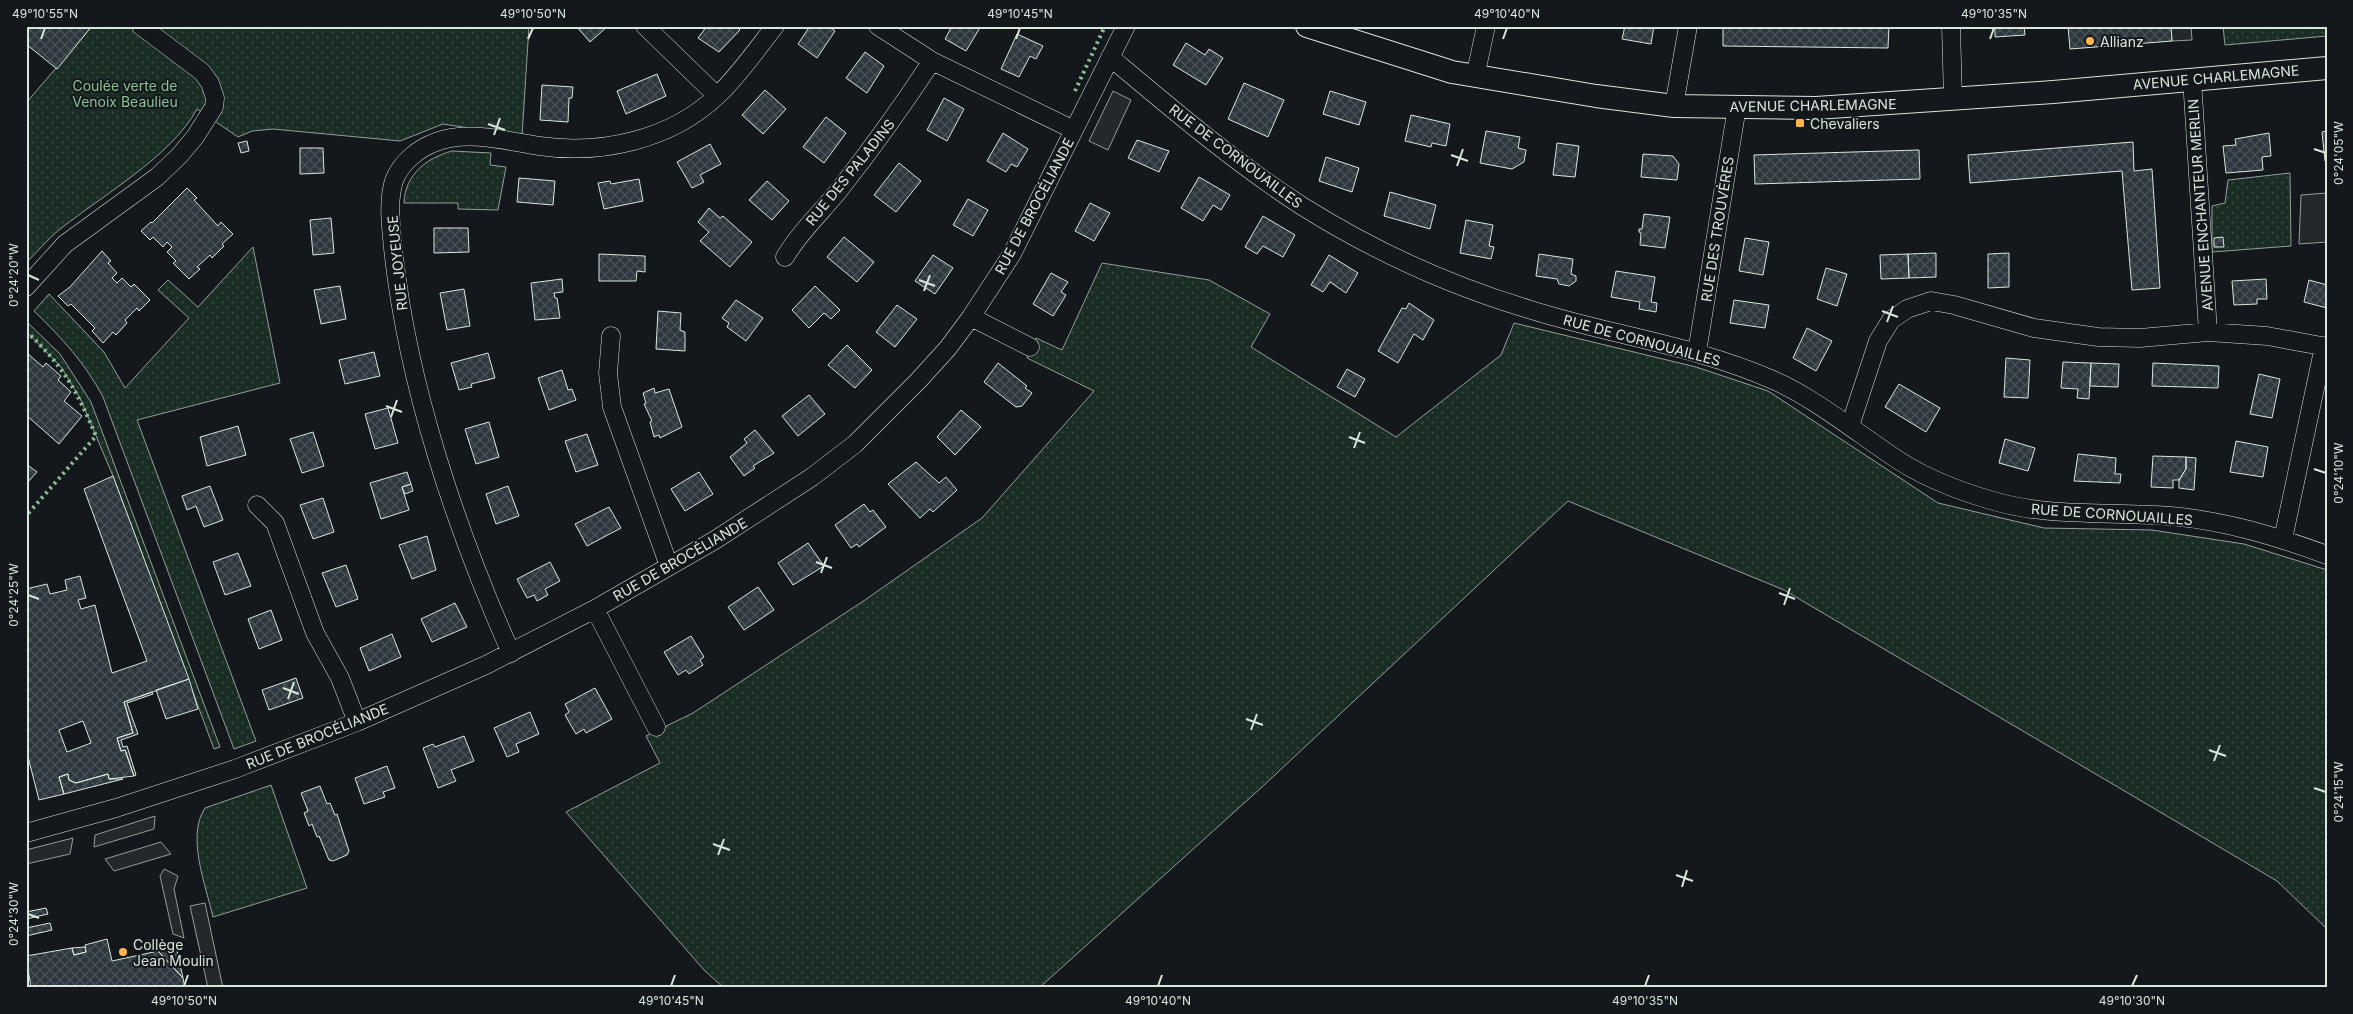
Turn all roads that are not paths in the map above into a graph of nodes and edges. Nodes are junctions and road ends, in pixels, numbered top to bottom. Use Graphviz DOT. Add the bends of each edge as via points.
graph roads {
  1 [pos="141,26"];
  2 [pos="645,26"];
  3 [pos="775,26"];
  4 [pos="878,26"];
  5 [pos="1126,26"];
  6 [pos="1307,26"];
  7 [pos="1486,26"];
  8 [pos="1688,26"];
  9 [pos="1952,26"];
  10 [pos="1110,57"];
  11 [pos="932,61"];
  12 [pos="2327,68"];
  13 [pos="1475,77"];
  14 [pos="2192,79"];
  15 [pos="717,96"];
  16 [pos="1953,99"];
  17 [pos="1674,106"];
  18 [pos="1737,107"];
  19 [pos="1074,130"];
  20 [pos="785,257"];
  21 [pos="26,287"];
  22 [pos="971,317"];
  23 [pos="2208,332"];
  24 [pos="611,336"];
  25 [pos="2325,346"];
  26 [pos="1030,347"];
  27 [pos="1697,352"];
  28 [pos="1850,426"];
  29 [pos="257,505"];
  30 [pos="2284,540"];
  31 [pos="2327,555"];
  32 [pos="669,566"];
  33 [pos="595,609"];
  34 [pos="511,653"];
  35 [pos="358,722"];
  36 [pos="656,727"];
  37 [pos="26,833"];
  1 -- 21 [label="street" via="202,72 210,83 214,107 179,156 157,177 65,244"];
  2 -- 15 [label="street"];
  3 -- 15 [label="street, RUE JOYEUSE"];
  4 -- 11 [label="street"];
  5 -- 10 [label="street, RUE DE BROCÉLIANDE"];
  6 -- 13 [label="street, AVENUE CHARLEMAGNE"];
  7 -- 13 [label="street"];
  8 -- 17 [label="street"];
  9 -- 16 [label="street"];
  10 -- 19 [label="street, RUE DE BROCÉLIANDE"];
  10 -- 27 [label="street, RUE DE CORNOUAILLES" via="1256,174 1304,207 1376,248 1445,281 1528,310"];
  11 -- 19 [label="street"];
  11 -- 20 [label="street, RUE DES PALADINS" via="882,137 795,240"];
  12 -- 14 [label="street, AVENUE CHARLEMAGNE"];
  13 -- 17 [label="street, AVENUE CHARLEMAGNE"];
  14 -- 16 [label="street, AVENUE CHARLEMAGNE"];
  14 -- 23 [label="street, AVENUE ENCHANTEUR MERLIN"];
  15 -- 34 [label="street, RUE JOYEUSE" via="698,111 656,133 599,149 450,137 412,155 396,178 391,195 395,266 418,383 457,516"];
  16 -- 18 [label="street, AVENUE CHARLEMAGNE" via="1816,108"];
  17 -- 18 [label="street, AVENUE CHARLEMAGNE"];
  18 -- 27 [label="street, RUE DES TROUVÈRES"];
  19 -- 22 [label="street, RUE DE BROCÉLIANDE" via="1012,254"];
  22 -- 26 [label="street"];
  22 -- 32 [label="street, RUE DE BROCÉLIANDE" via="918,381 854,444 763,511"];
  23 -- 25 [label="street" via="2267,336"];
  23 -- 28 [label="street" via="2140,338 2098,336 2034,328 1931,301 1907,309 1891,320 1878,341"];
  24 -- 32 [label="street" via="608,372 612,407"];
  25 -- 30 [label="street"];
  27 -- 28 [label="street, RUE DE CORNOUAILLES" via="1776,381"];
  28 -- 30 [label="street, RUE DE CORNOUAILLES" via="1895,458 1940,483 1993,501 2048,512 2170,516 2227,523"];
  29 -- 35 [label="street" via="275,523 315,633 340,678"];
  30 -- 31 [label="street, RUE DE CORNOUAILLES"];
  32 -- 33 [label="street, RUE DE BROCÉLIANDE"];
  33 -- 34 [label="street, RUE DE BROCÉLIANDE"];
  33 -- 36 [label="street"];
  34 -- 35 [label="street, RUE DE BROCÉLIANDE"];
  35 -- 37 [label="street, RUE DE BROCÉLIANDE" via="235,769"];
}
